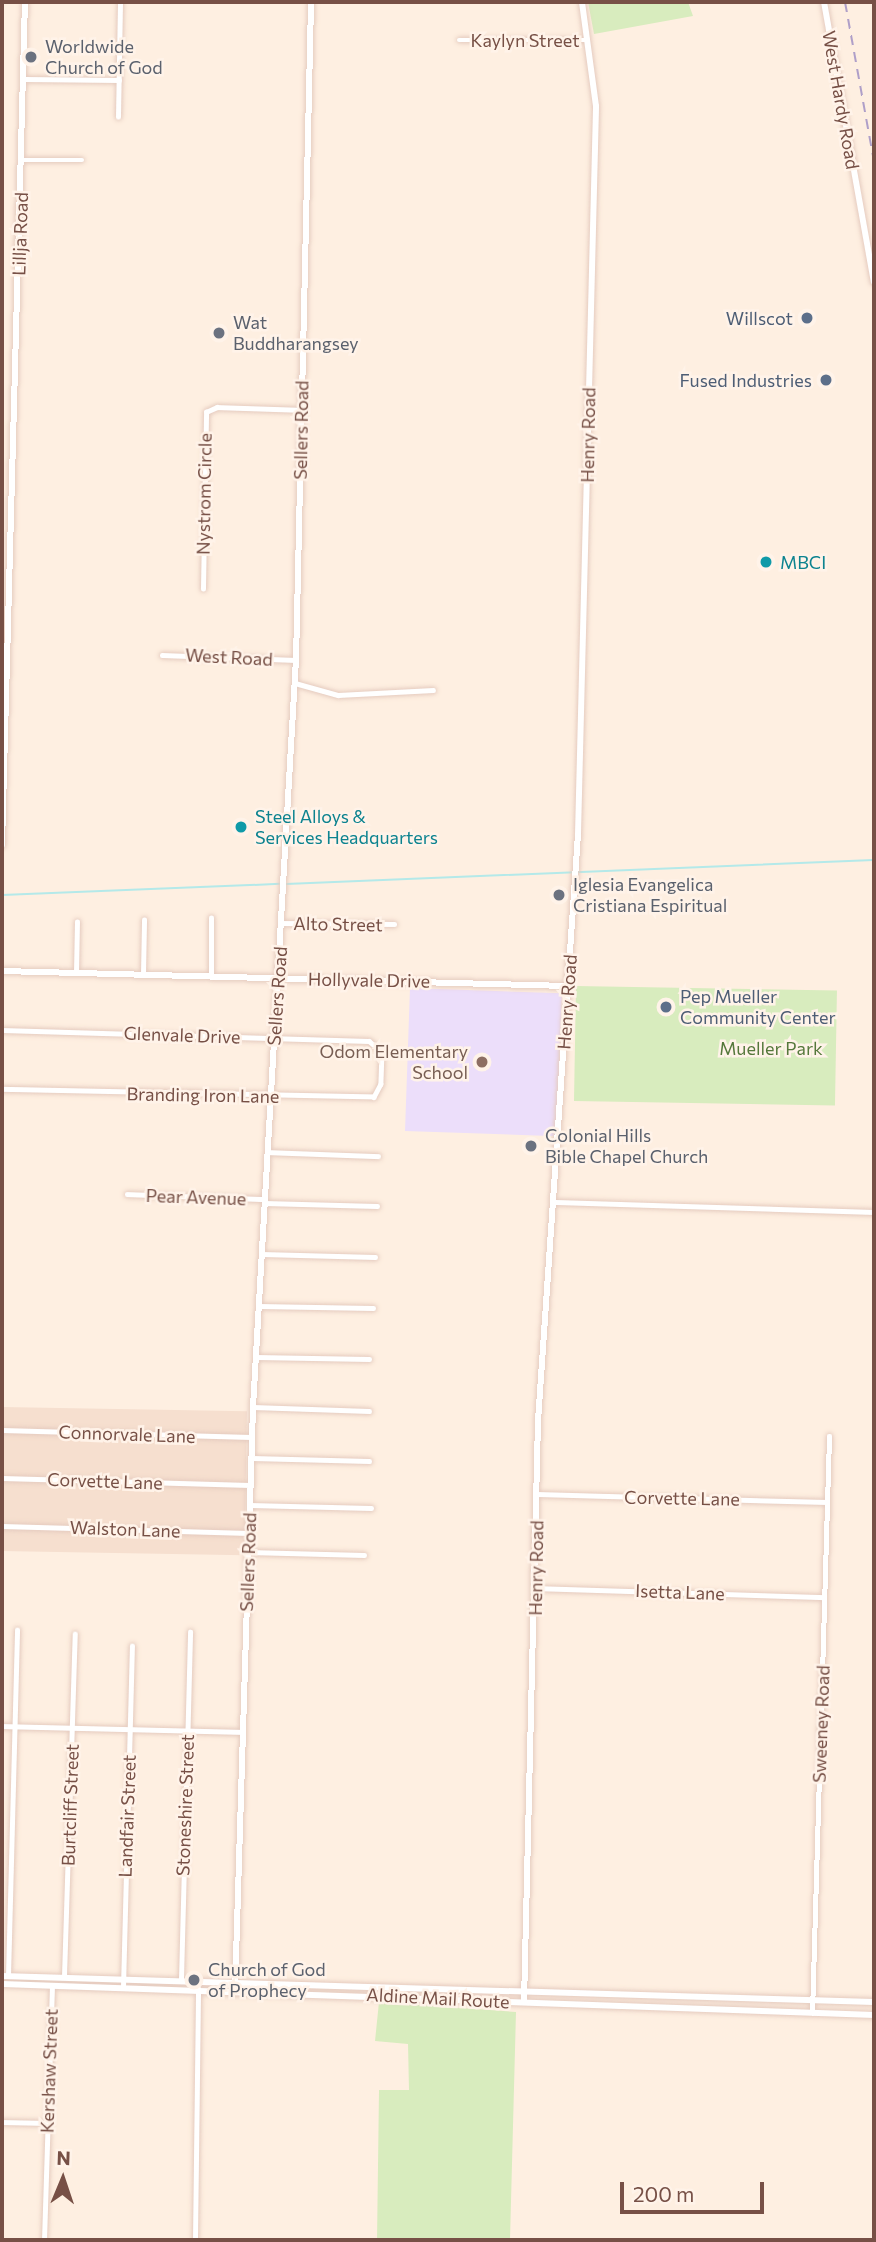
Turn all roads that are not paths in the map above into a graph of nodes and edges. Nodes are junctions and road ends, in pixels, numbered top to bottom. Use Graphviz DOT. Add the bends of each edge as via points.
graph roads {
  1 [pos="25,2"];
  2 [pos="120,2"];
  3 [pos="311,2"];
  4 [pos="582,2"];
  5 [pos="824,2"];
  6 [pos="459,40"];
  7 [pos="590,40"];
  8 [pos="24,79"];
  9 [pos="118,80"];
  10 [pos="118,117"];
  11 [pos="22,160"];
  12 [pos="82,160"];
  13 [pos="874,282"];
  14 [pos="302,410"];
  15 [pos="2,517"];
  16 [pos="12,518"];
  17 [pos="2,586"];
  18 [pos="10,587"];
  19 [pos="203,589"];
  20 [pos="162,654"];
  21 [pos="296,660"];
  22 [pos="295,683"];
  23 [pos="433,690"];
  24 [pos="2,845"];
  25 [pos="211,918"];
  26 [pos="144,920"];
  27 [pos="77,922"];
  28 [pos="282,923"];
  29 [pos="394,924"];
  30 [pos="2,971"];
  31 [pos="76,973"];
  32 [pos="143,975"];
  33 [pos="211,977"];
  34 [pos="278,979"];
  35 [pos="568,986"];
  36 [pos="2,1030"];
  37 [pos="274,1038"];
  38 [pos="382,1069"];
  39 [pos="2,1089"];
  40 [pos="271,1097"];
  41 [pos="267,1152"];
  42 [pos="378,1156"];
  43 [pos="127,1194"];
  44 [pos="265,1201"];
  45 [pos="556,1202"];
  46 [pos="377,1206"];
  47 [pos="874,1212"];
  48 [pos="261,1254"];
  49 [pos="375,1257"];
  50 [pos="258,1306"];
  51 [pos="373,1308"];
  52 [pos="256,1357"];
  53 [pos="369,1359"];
  54 [pos="253,1408"];
  55 [pos="369,1411"];
  56 [pos="2,1430"];
  57 [pos="829,1436"];
  58 [pos="251,1437"];
  59 [pos="251,1458"];
  60 [pos="369,1461"];
  61 [pos="2,1478"];
  62 [pos="250,1485"];
  63 [pos="537,1494"];
  64 [pos="827,1502"];
  65 [pos="250,1505"];
  66 [pos="371,1508"];
  67 [pos="2,1526"];
  68 [pos="249,1533"];
  69 [pos="248,1552"];
  70 [pos="364,1555"];
  71 [pos="536,1588"];
  72 [pos="824,1597"];
  73 [pos="17,1630"];
  74 [pos="190,1632"];
  75 [pos="75,1634"];
  76 [pos="132,1646"];
  77 [pos="2,1726"];
  78 [pos="15,1726"];
  79 [pos="73,1728"];
  80 [pos="130,1729"];
  81 [pos="187,1730"];
  82 [pos="243,1732"];
  83 [pos="5,1976"];
  84 [pos="64,1976"];
  85 [pos="122,1978"];
  86 [pos="181,1979"];
  87 [pos="235,1982"];
  88 [pos="2,1984"];
  89 [pos="52,1985"];
  90 [pos="123,1987"];
  91 [pos="384,1987"];
  92 [pos="198,1988"];
  93 [pos="235,1990"];
  94 [pos="524,1993"];
  95 [pos="384,1996"];
  96 [pos="611,1997"];
  97 [pos="699,2000"];
  98 [pos="778,2000"];
  99 [pos="811,2001"];
  100 [pos="524,2002"];
  101 [pos="874,2003"];
  102 [pos="612,2005"];
  103 [pos="699,2008"];
  104 [pos="779,2011"];
  105 [pos="812,2013"];
  106 [pos="874,2015"];
  107 [pos="2,2122"];
  108 [pos="47,2123"];
  109 [pos="44,2240"];
  110 [pos="195,2240"];
  1 -- 8 [label="street, Lillja Road"];
  2 -- 9 [label="street"];
  3 -- 14 [label="street, Sellers Road"];
  4 -- 7 [label="street, Henry Road"];
  5 -- 13 [label="street, West Hardy Road"];
  6 -- 7 [label="street, Kaylyn Street"];
  7 -- 35 [label="street, Henry Road" via="596,106 577,867"];
  8 -- 9 [label="street"];
  8 -- 11 [label="street, Lillja Road"];
  9 -- 10 [label="street"];
  11 -- 12 [label="street"];
  11 -- 16 [label="street, Lillja Road"];
  14 -- 19 [label="street, Nystrom Circle" via="217,407 206,412"];
  14 -- 21 [label="street, Sellers Road"];
  15 -- 16 [label="street"];
  16 -- 18 [label="street, Lillja Road"];
  17 -- 18 [label="street"];
  18 -- 24 [label="street, Lillja Road"];
  20 -- 21 [label="street, West Road"];
  21 -- 22 [label="street, Sellers Road"];
  22 -- 23 [label="street, West Road" via="338,695"];
  22 -- 28 [label="street, Sellers Road"];
  25 -- 33 [label="street"];
  26 -- 32 [label="street"];
  27 -- 31 [label="street"];
  28 -- 29 [label="street, Alto Street"];
  28 -- 34 [label="street, Sellers Road"];
  30 -- 31 [label="street, Hollyvale Drive"];
  31 -- 32 [label="street, Hollyvale Drive"];
  32 -- 33 [label="street, Hollyvale Drive"];
  33 -- 34 [label="street, Hollyvale Drive"];
  34 -- 35 [label="street, Hollyvale Drive"];
  34 -- 37 [label="street, Sellers Road"];
  35 -- 45 [label="street, Henry Road"];
  36 -- 37 [label="street, Glenvale Drive"];
  37 -- 38 [label="street, Glenvale Drive" via="376,1042 382,1052"];
  37 -- 40 [label="street, Sellers Road"];
  38 -- 40 [label="street, Branding Iron Lane" via="374,1097"];
  39 -- 40 [label="street, Branding Iron Lane"];
  40 -- 41 [label="street, Sellers Road"];
  41 -- 42 [label="street"];
  41 -- 44 [label="street, Sellers Road"];
  43 -- 44 [label="street, Pear Avenue"];
  44 -- 46 [label="street, Pear Avenue"];
  44 -- 48 [label="street, Sellers Road"];
  45 -- 47 [label="street"];
  45 -- 63 [label="street, Henry Road"];
  48 -- 49 [label="street"];
  48 -- 50 [label="street, Sellers Road"];
  50 -- 51 [label="street"];
  50 -- 52 [label="street, Sellers Road"];
  52 -- 53 [label="street"];
  52 -- 54 [label="street, Sellers Road"];
  54 -- 55 [label="street"];
  54 -- 58 [label="street, Sellers Road"];
  56 -- 58 [label="street, Connorvale Lane"];
  57 -- 64 [label="street, Sweeney Road"];
  58 -- 59 [label="street, Sellers Road"];
  59 -- 60 [label="street"];
  59 -- 62 [label="street, Sellers Road"];
  61 -- 62 [label="street, Corvette Lane"];
  62 -- 65 [label="street, Sellers Road"];
  63 -- 64 [label="street, Corvette Lane"];
  63 -- 71 [label="street, Henry Road"];
  64 -- 72 [label="street, Sweeney Road"];
  65 -- 66 [label="street"];
  65 -- 68 [label="street, Sellers Road"];
  67 -- 68 [label="street, Walston Lane"];
  68 -- 69 [label="street, Sellers Road"];
  69 -- 70 [label="street"];
  69 -- 82 [label="street, Sellers Road"];
  71 -- 72 [label="street, Isetta Lane"];
  71 -- 94 [label="street, Henry Road"];
  72 -- 99 [label="street, Sweeney Road"];
  73 -- 78 [label="street"];
  74 -- 81 [label="street, Stoneshire Street"];
  75 -- 79 [label="street, Burtcliff Street"];
  76 -- 80 [label="street, Landfair Street"];
  77 -- 78 [label="street"];
  78 -- 79 [label="street"];
  78 -- 83 [label="street"];
  79 -- 80 [label="street"];
  79 -- 84 [label="street, Burtcliff Street"];
  80 -- 81 [label="street"];
  80 -- 85 [label="street, Landfair Street"];
  81 -- 82 [label="street"];
  81 -- 86 [label="street, Stoneshire Street"];
  82 -- 87 [label="street, Sellers Road"];
  83 -- 84 [label="street, Aldine Mail Route"];
  84 -- 85 [label="street, Aldine Mail Route"];
  85 -- 86 [label="street, Aldine Mail Route"];
  85 -- 90 [label="street, Landfair Street"];
  86 -- 87 [label="street, Aldine Mail Route"];
  87 -- 91 [label="street, Aldine Mail Route"];
  87 -- 93 [label="street, Sellers Road"];
  88 -- 89 [label="street, Aldine Mail Route"];
  89 -- 90 [label="street, Aldine Mail Route"];
  89 -- 108 [label="street, Kershaw Street"];
  90 -- 92 [label="street, Aldine Mail Route"];
  91 -- 94 [label="street, Aldine Mail Route"];
  91 -- 95 [label="street"];
  92 -- 93 [label="street, Aldine Mail Route"];
  92 -- 110 [label="street"];
  93 -- 95 [label="street, Aldine Mail Route"];
  94 -- 96 [label="street, Aldine Mail Route"];
  94 -- 100 [label="street, Henry Road"];
  95 -- 100 [label="street, Aldine Mail Route"];
  96 -- 97 [label="street, Aldine Mail Route"];
  96 -- 102 [label="street"];
  97 -- 98 [label="street, Aldine Mail Route"];
  97 -- 103 [label="street"];
  98 -- 99 [label="street, Aldine Mail Route"];
  98 -- 104 [label="street"];
  99 -- 101 [label="street, Aldine Mail Route"];
  99 -- 105 [label="street, Sweeney Road"];
  100 -- 102 [label="street, Aldine Mail Route"];
  102 -- 103 [label="street, Aldine Mail Route"];
  103 -- 104 [label="street, Aldine Mail Route"];
  104 -- 105 [label="street, Aldine Mail Route"];
  105 -- 106 [label="street, Aldine Mail Route"];
  107 -- 108 [label="street"];
  108 -- 109 [label="street, Kershaw Street"];
}
